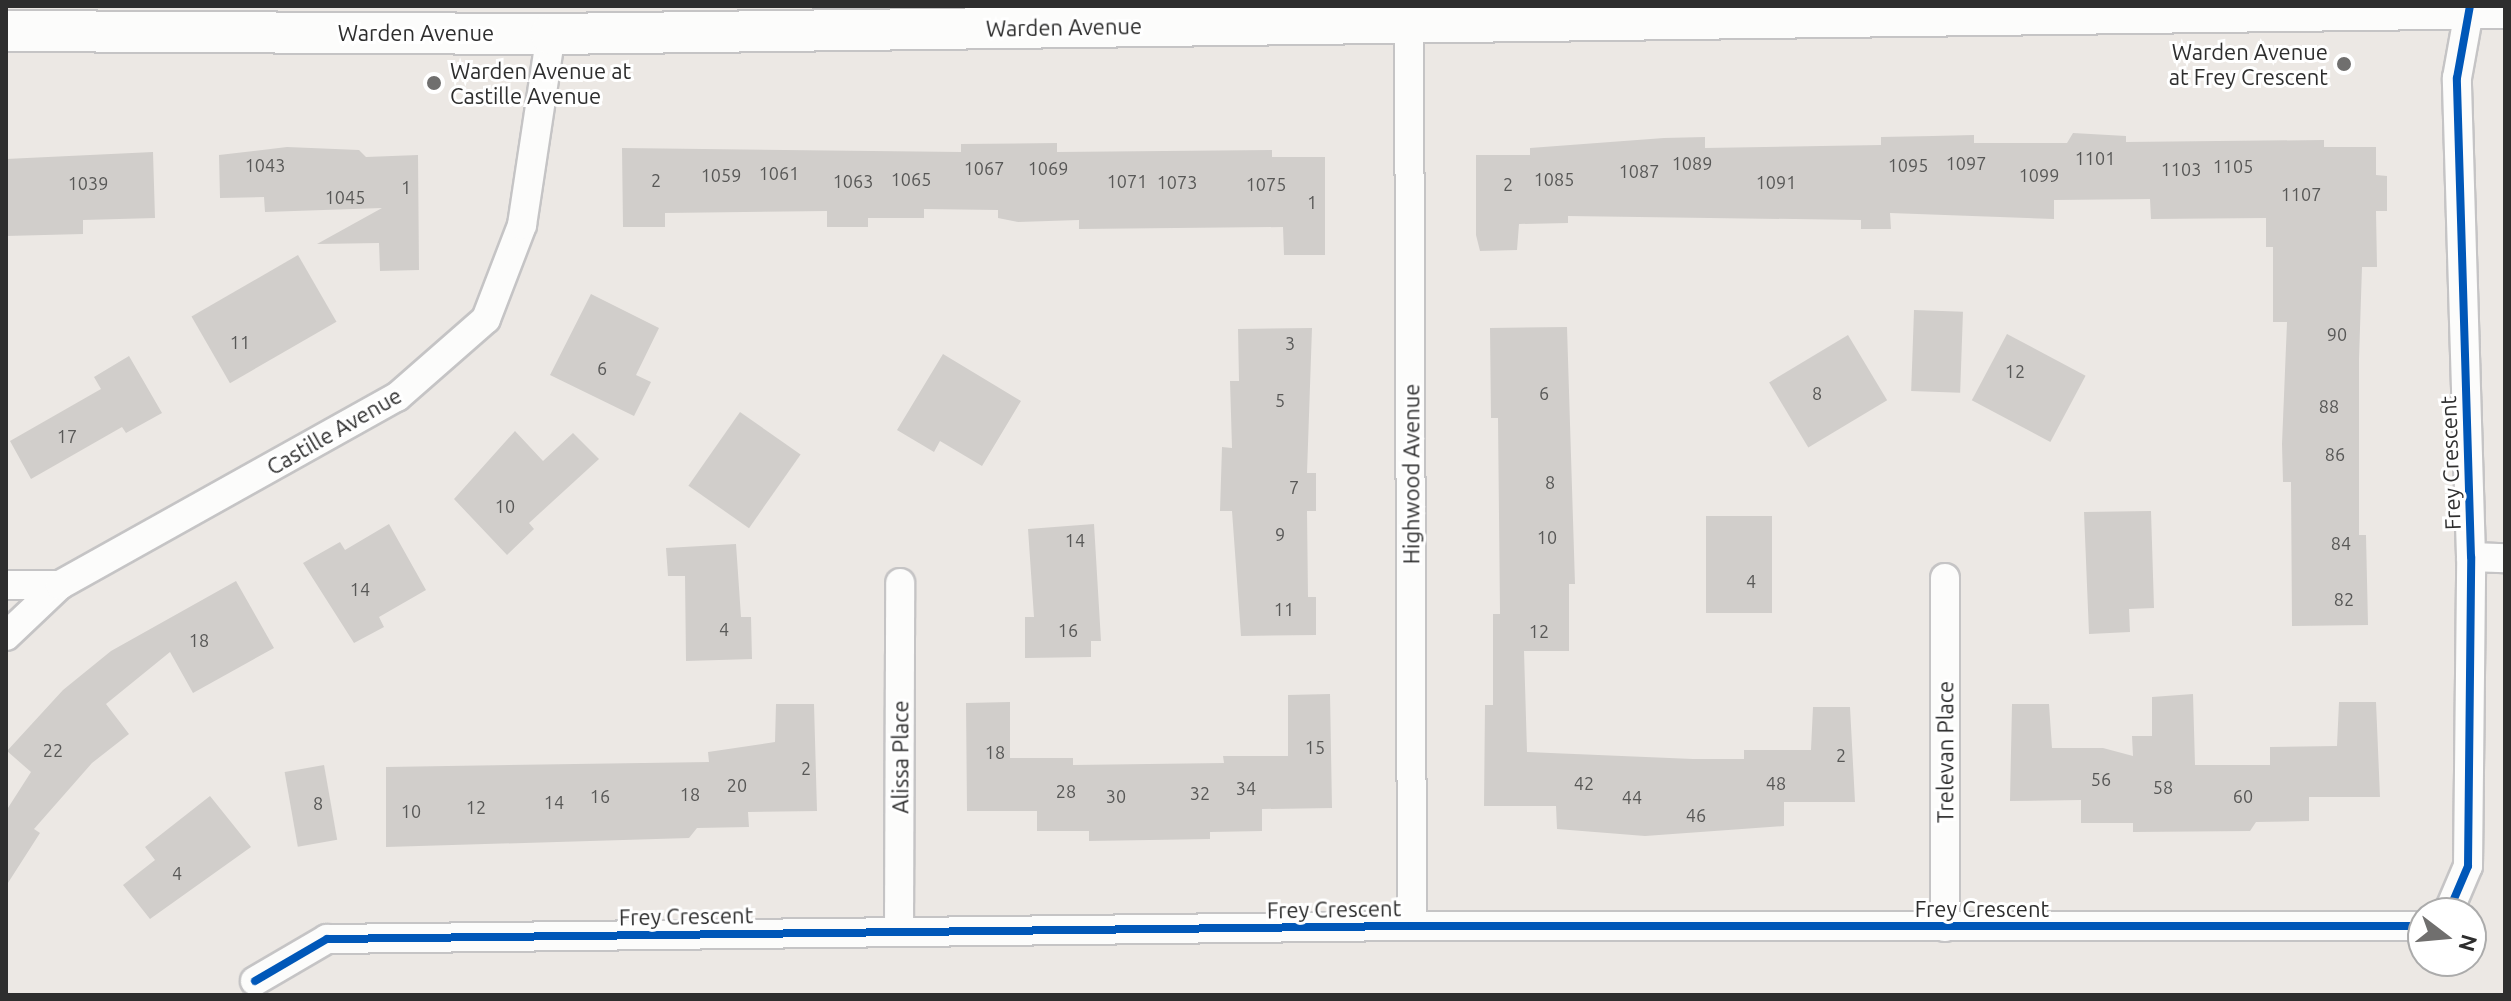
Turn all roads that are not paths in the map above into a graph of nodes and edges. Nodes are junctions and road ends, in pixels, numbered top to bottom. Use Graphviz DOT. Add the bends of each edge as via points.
graph roads {
  1 [pos="2481,8"];
  2 [pos="1618,12"];
  3 [pos="1409,22"];
  4 [pos="13,23"];
  5 [pos="551,34"];
  6 [pos="2471,557"];
  7 [pos="2505,558"];
  8 [pos="1945,578"];
  9 [pos="900,583"];
  10 [pos="6,585"];
  11 [pos="60,585"];
  12 [pos="6,636"];
  13 [pos="2455,897"];
  14 [pos="1412,926"];
  15 [pos="2407,926"];
  16 [pos="1945,927"];
  17 [pos="899,932"];
  18 [pos="255,981"];
  1 -- 2 [label="main road, Warden Avenue"];
  1 -- 6 [label="street, Frey Crescent" via="2457,78"];
  2 -- 3 [label="main road, Warden Avenue"];
  3 -- 5 [label="main road, Warden Avenue"];
  3 -- 14 [label="street, Highwood Avenue"];
  4 -- 5 [label="main road, Warden Avenue"];
  5 -- 11 [label="street, Castille Avenue" via="522,225 486,319 397,397"];
  6 -- 7 [label="street"];
  6 -- 13 [label="street, Frey Crescent" via="2468,866"];
  8 -- 16 [label="street, Trelevan Place"];
  9 -- 17 [label="street, Alissa Place"];
  10 -- 11 [label="street"];
  11 -- 12 [label="street, Castille Avenue"];
  14 -- 16 [label="street, Frey Crescent"];
  14 -- 17 [label="street, Frey Crescent"];
  15 -- 16 [label="street, Frey Crescent"];
  17 -- 18 [label="street, Frey Crescent" via="327,939"];
}
